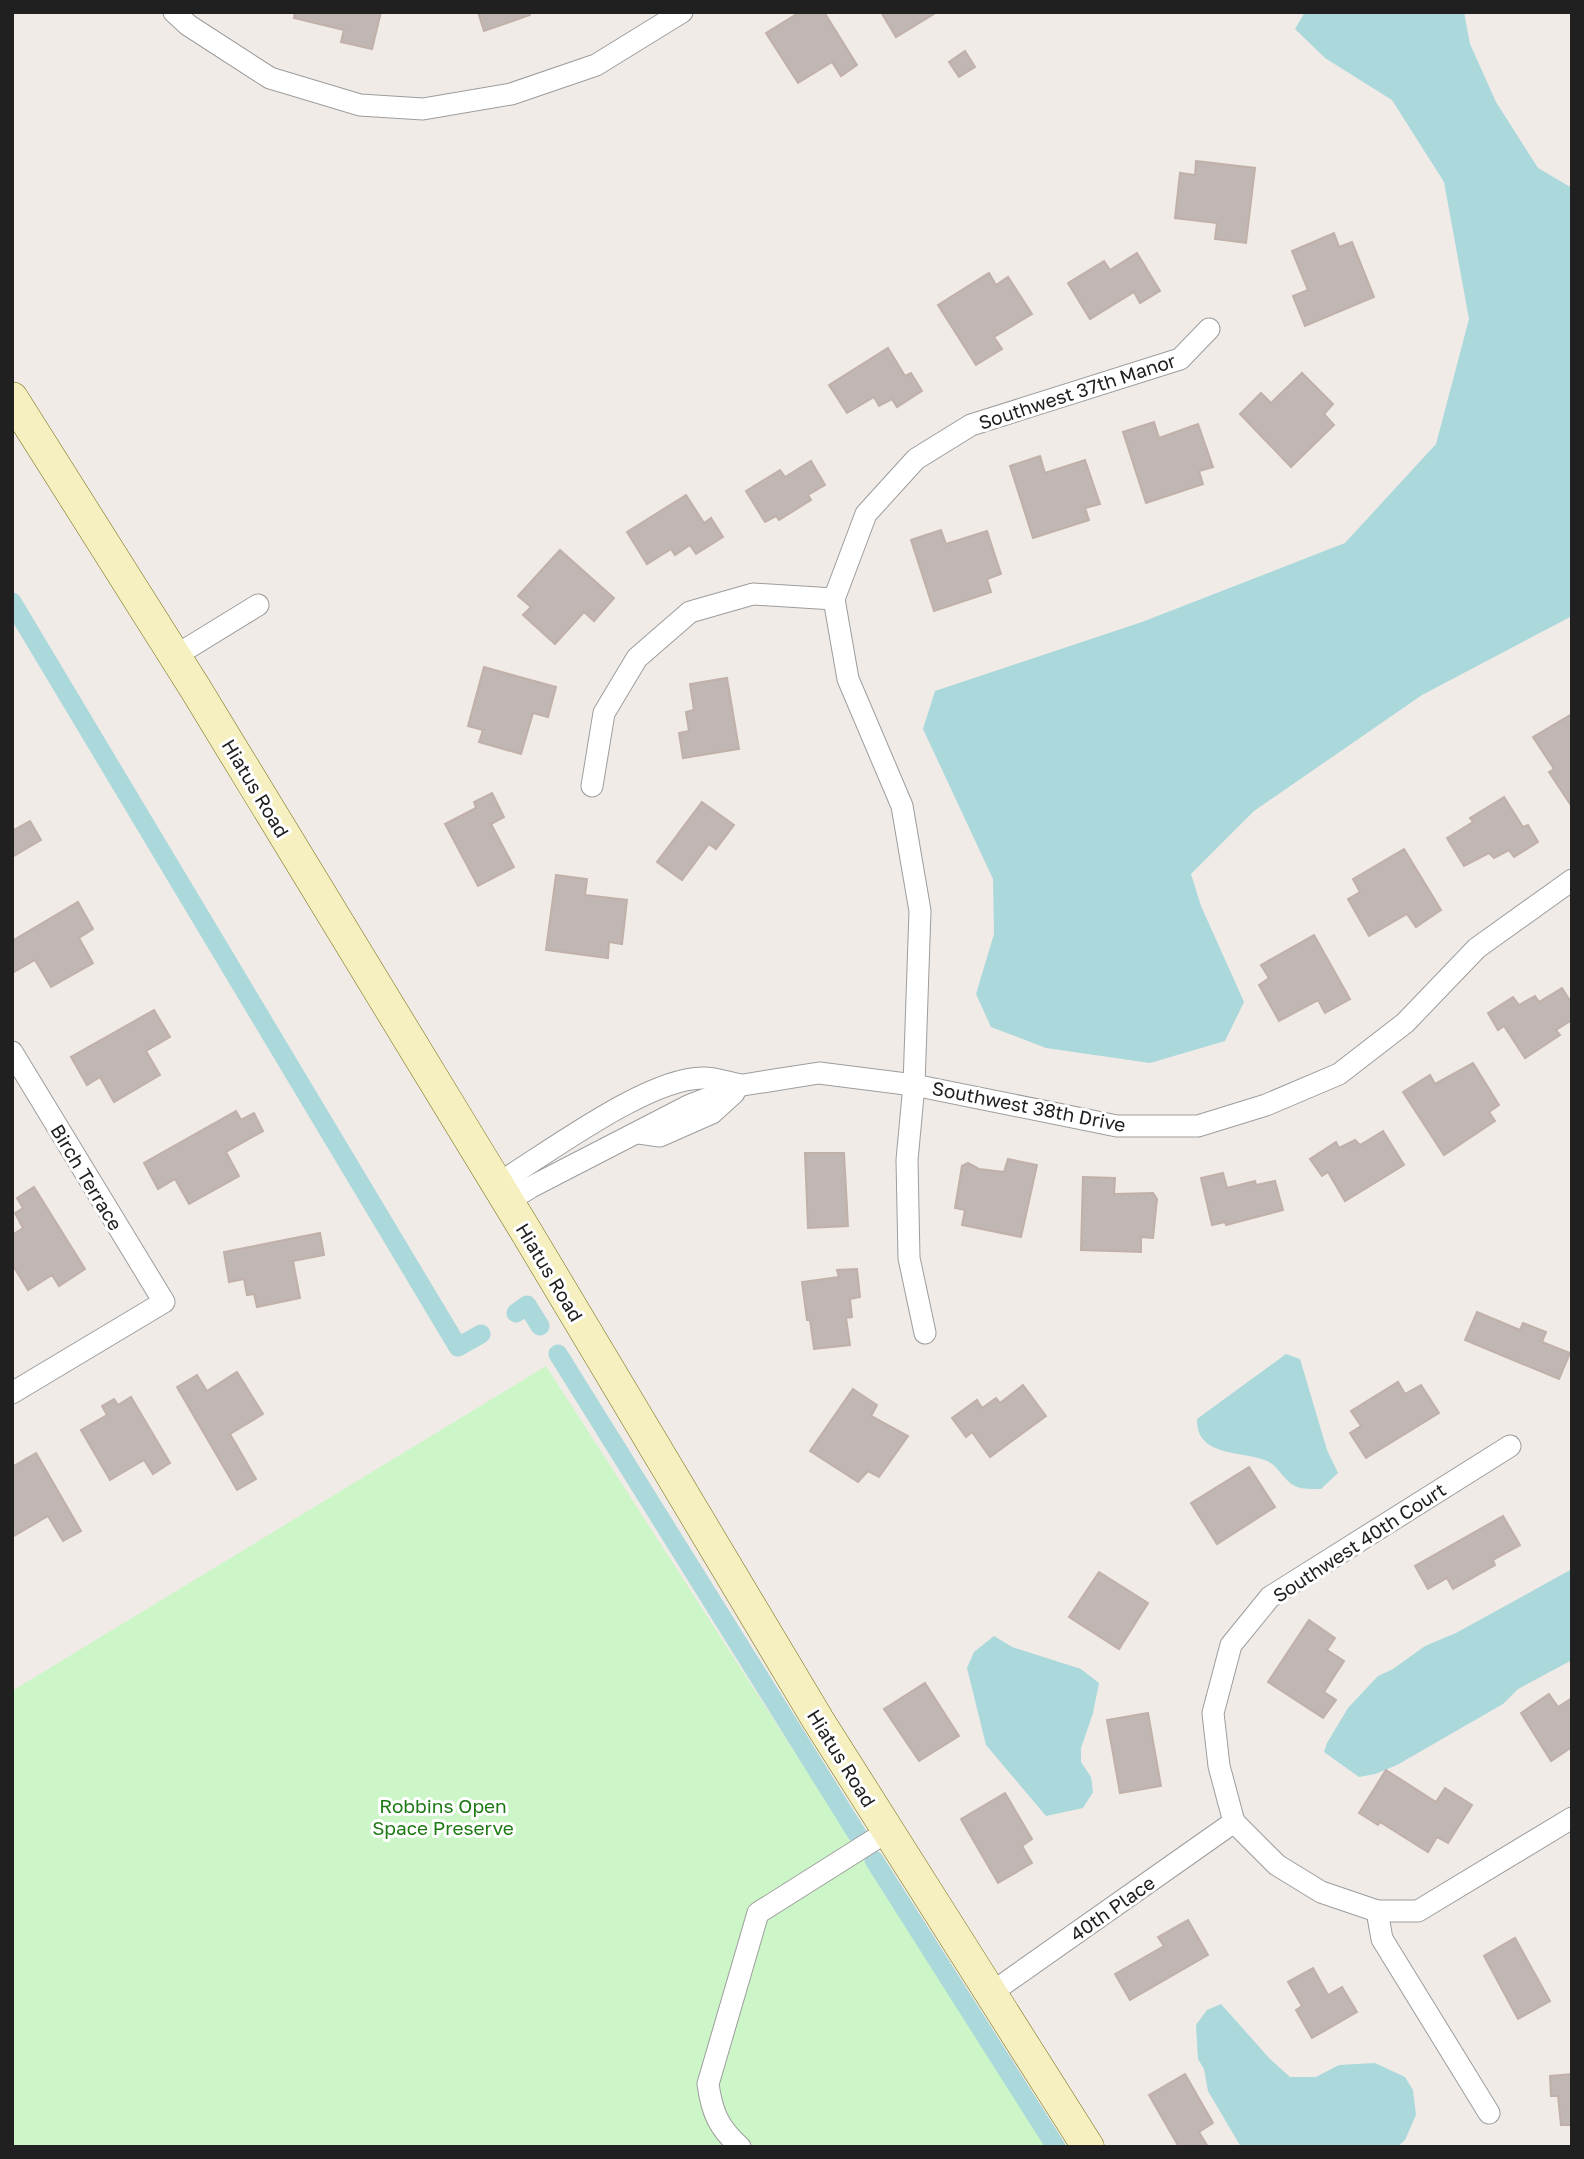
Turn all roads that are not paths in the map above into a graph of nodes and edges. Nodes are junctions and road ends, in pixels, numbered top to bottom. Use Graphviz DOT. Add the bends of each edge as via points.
graph roads {
  1 [pos="174,12"];
  2 [pos="682,12"];
  3 [pos="1209,329"];
  4 [pos="12,398"];
  5 [pos="834,599"];
  6 [pos="258,605"];
  7 [pos="175,656"];
  8 [pos="592,786"];
  9 [pos="1572,880"];
  10 [pos="12,1052"];
  11 [pos="743,1085"];
  12 [pos="914,1085"];
  13 [pos="502,1193"];
  14 [pos="925,1333"];
  15 [pos="12,1393"];
  16 [pos="1510,1446"];
  17 [pos="1572,1818"];
  18 [pos="1234,1822"];
  19 [pos="888,1831"];
  20 [pos="1377,1911"];
  21 [pos="991,1993"];
  22 [pos="1489,2113"];
  23 [pos="740,2147"];
  24 [pos="1088,2147"];
  1 -- 2 [label="street" via="270,78 359,106 423,109 511,94 596,65"];
  3 -- 5 [label="street, Southwest 37th Manor" via="1180,359 971,425 916,459 866,514"];
  4 -- 7 [label="street, Hiatus Road"];
  5 -- 8 [label="street" via="753,594 690,612 637,658 604,713"];
  5 -- 12 [label="street" via="848,680 902,806 920,911"];
  6 -- 7 [label="street"];
  7 -- 13 [label="street, Hiatus Road"];
  9 -- 12 [label="street, Southwest 38th Drive" via="1477,948 1405,1023 1339,1074 1266,1105 1198,1126 1117,1126"];
  10 -- 15 [label="street, Birch Terrace" via="164,1302"];
  11 -- 12 [label="street, Southwest 38th Drive" via="819,1073"];
  11 -- 13 [label="street, Southwest 38th Drive"];
  11 -- 13 [label="street, Southwest 38th Drive" via="703,1078 663,1086 612,1112"];
  12 -- 14 [label="street" via="907,1160 909,1258"];
  13 -- 19 [label="street, Hiatus Road"];
  16 -- 18 [label="street, Southwest 40th Court" via="1270,1597 1231,1645 1213,1713 1219,1766"];
  17 -- 20 [label="street" via="1418,1911"];
  18 -- 20 [label="street" via="1288,1872 1321,1892"];
  18 -- 21 [label="street, 40th Place"];
  19 -- 21 [label="street, Hiatus Road"];
  19 -- 23 [label="street" via="758,1913 708,2084 712,2112"];
  20 -- 22 [label="street" via="1382,1939"];
  21 -- 24 [label="street, Hiatus Road"];
}
